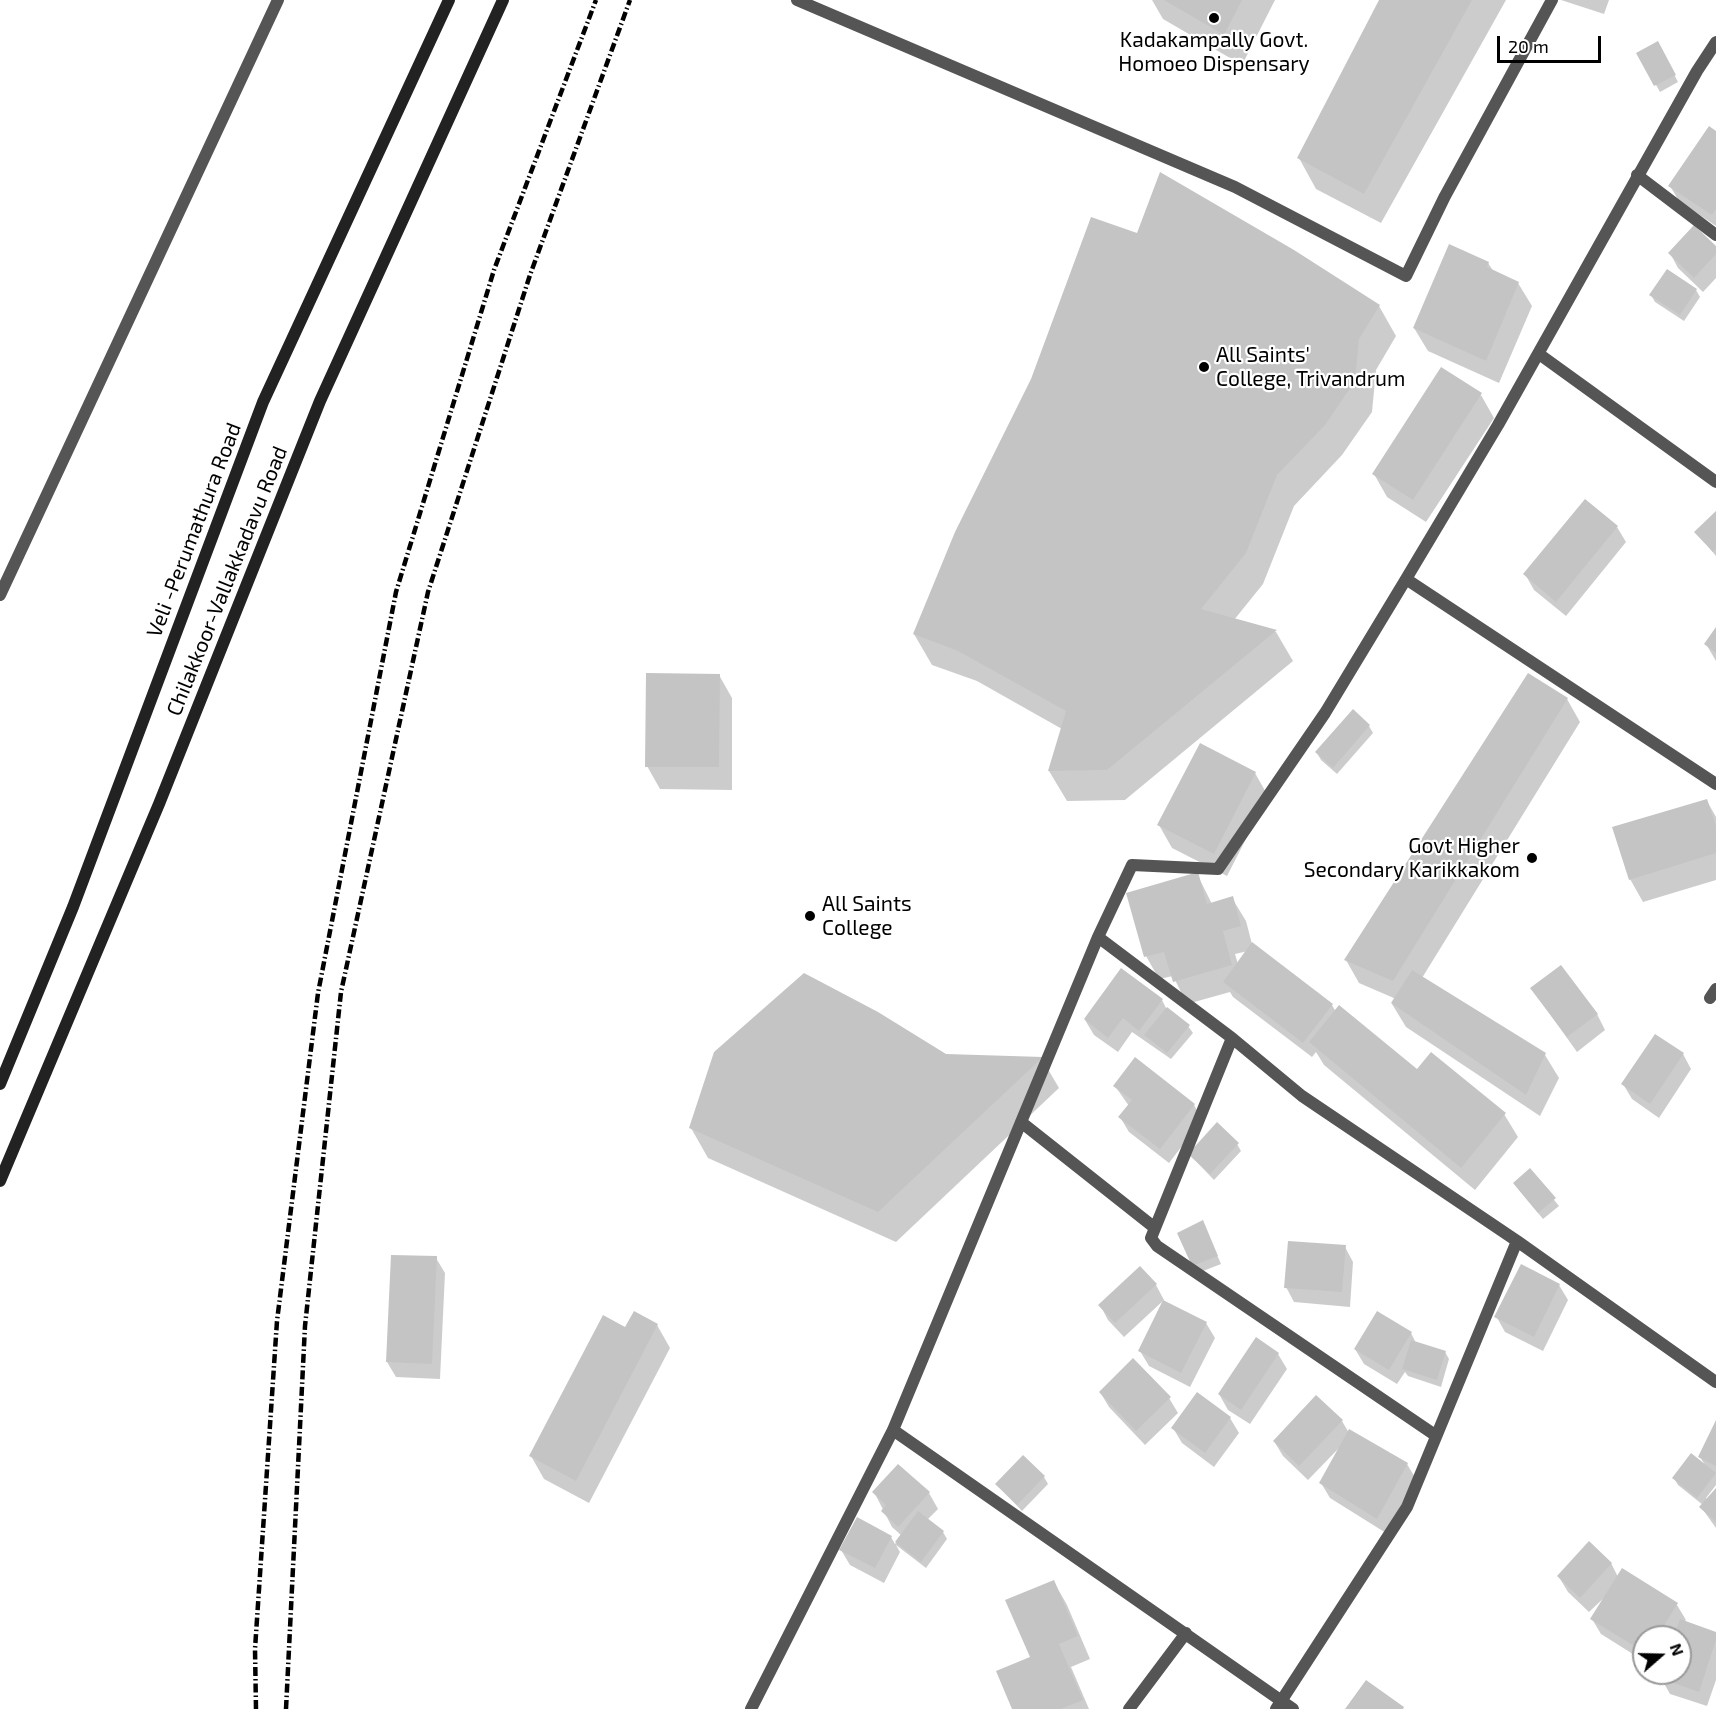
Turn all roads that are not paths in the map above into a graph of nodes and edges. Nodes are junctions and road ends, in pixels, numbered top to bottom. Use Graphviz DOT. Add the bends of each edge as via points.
graph roads {
  1 [pos="278,0"];
  2 [pos="449,0"];
  3 [pos="503,0"];
  4 [pos="797,0"];
  5 [pos="1552,0"];
  6 [pos="1716,42"];
  7 [pos="1637,175"];
  8 [pos="1716,236"];
  9 [pos="1539,354"];
  10 [pos="1716,482"];
  11 [pos="1406,579"];
  12 [pos="0,595"];
  13 [pos="1716,784"];
  14 [pos="1098,937"];
  15 [pos="1232,1038"];
  16 [pos="0,1084"];
  17 [pos="1021,1122"];
  18 [pos="0,1181"];
  19 [pos="1155,1228"];
  20 [pos="1517,1242"];
  21 [pos="1716,1382"];
  22 [pos="893,1430"];
  23 [pos="1434,1435"];
  24 [pos="1186,1633"];
  25 [pos="1279,1705"];
  26 [pos="751,1709"];
  27 [pos="1129,1709"];
  28 [pos="1293,1709"];
  1 -- 12 [label="street"];
  2 -- 16 [label="main road, Veli -Perumathura Road" via="263,402 73,907"];
  3 -- 18 [label="main road, Chilakkoor-Vallakkadavu Road" via="320,401 159,804"];
  4 -- 5 [label="street" via="1235,187 1406,276"];
  6 -- 7 [label="street"];
  7 -- 8 [label="street"];
  7 -- 9 [label="street"];
  9 -- 10 [label="street"];
  9 -- 11 [label="street"];
  11 -- 13 [label="street"];
  11 -- 14 [label="street" via="1324,714 1218,869 1131,865"];
  14 -- 15 [label="street"];
  14 -- 17 [label="street"];
  15 -- 19 [label="street"];
  15 -- 20 [label="street" via="1302,1096"];
  17 -- 19 [label="street"];
  17 -- 22 [label="street"];
  19 -- 23 [label="street" via="1151,1238 1157,1246"];
  20 -- 21 [label="street"];
  20 -- 23 [label="street"];
  22 -- 24 [label="street"];
  22 -- 26 [label="street"];
  23 -- 25 [label="street" via="1407,1507"];
  24 -- 25 [label="street"];
  24 -- 27 [label="street"];
  25 -- 28 [label="street"];
}
